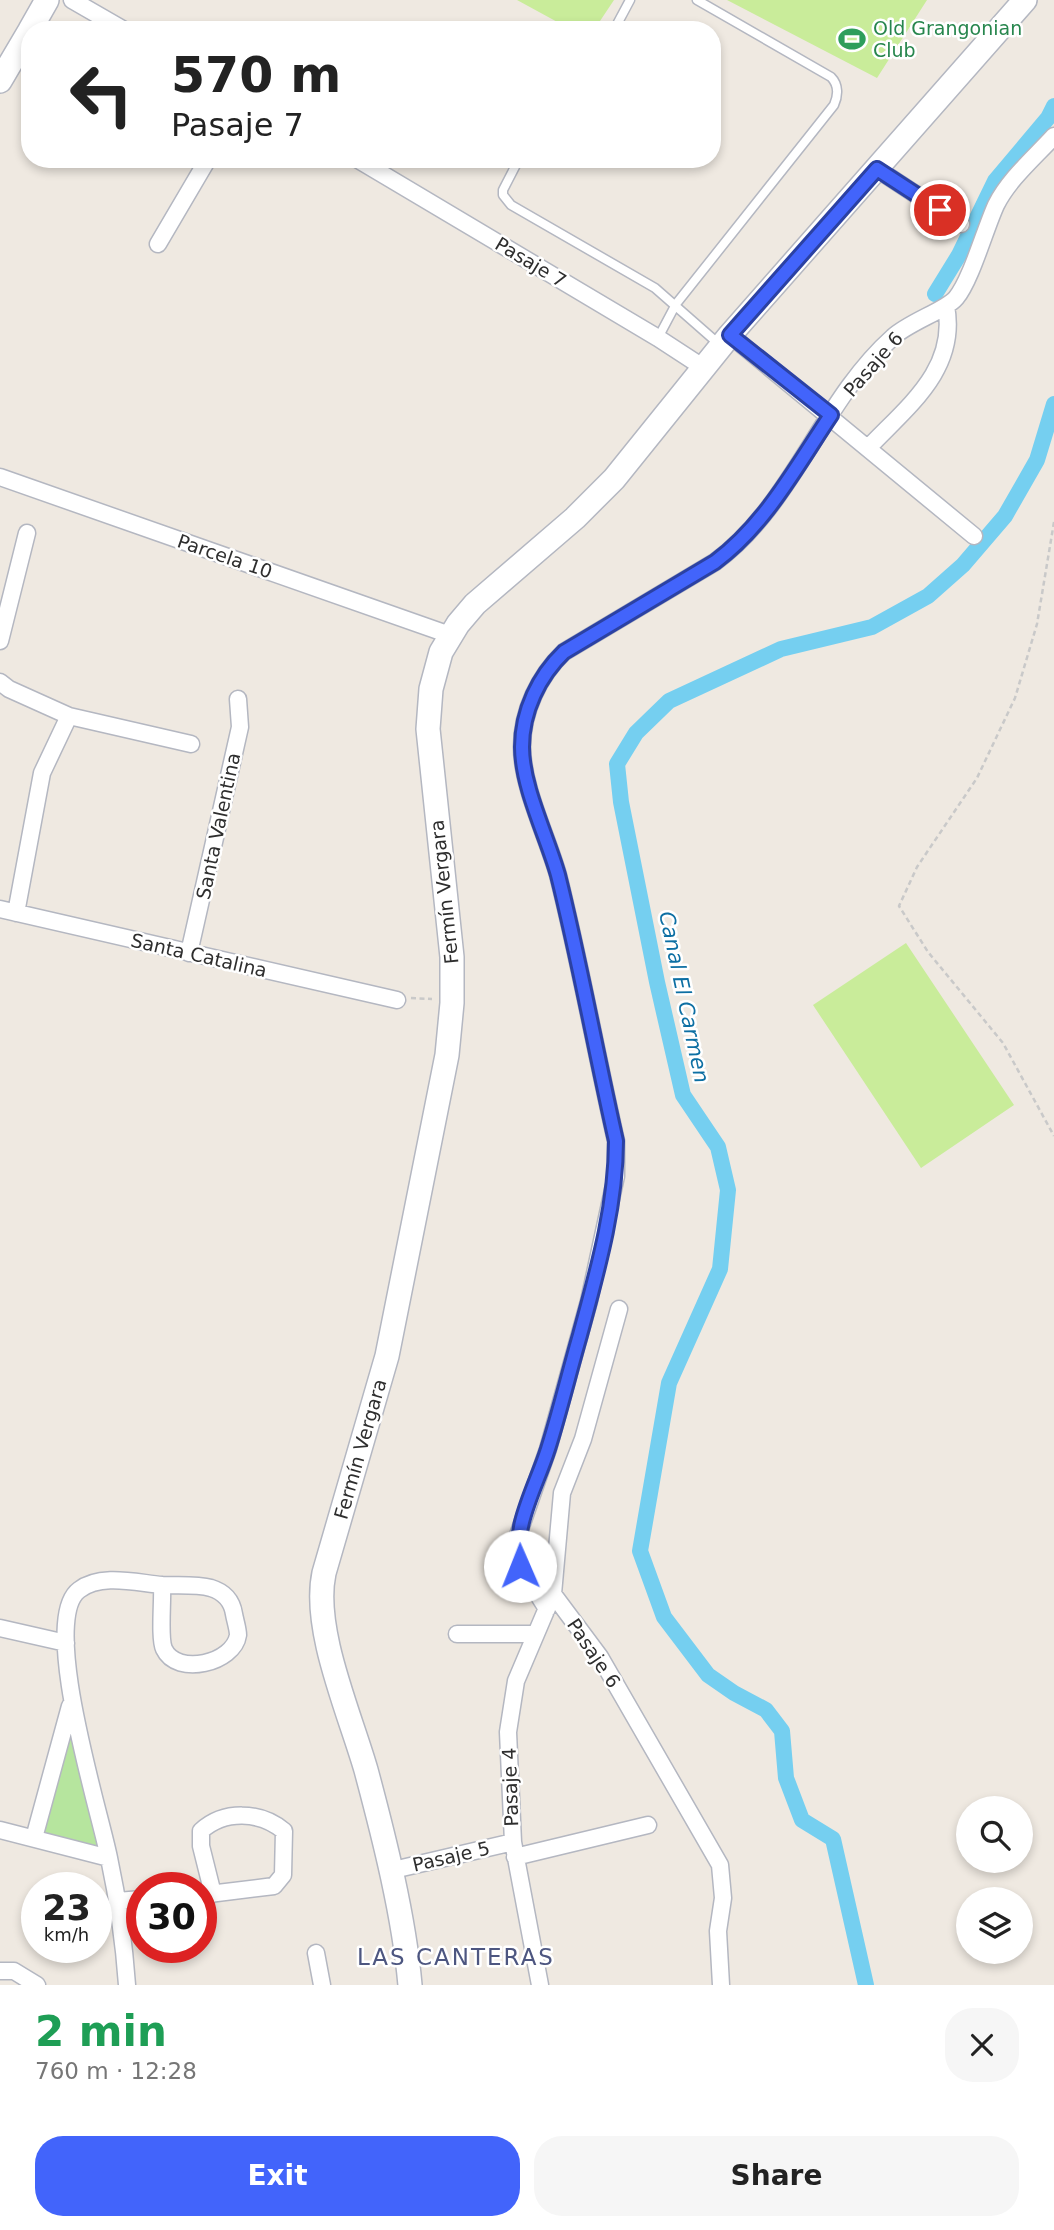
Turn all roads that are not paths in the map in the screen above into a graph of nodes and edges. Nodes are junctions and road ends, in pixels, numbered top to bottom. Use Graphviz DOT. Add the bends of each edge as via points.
graph roads {
  1 [pos="47,0"];
  2 [pos="72,0"];
  3 [pos="630,0"];
  4 [pos="697,0"];
  5 [pos="1025,0"];
  6 [pos="35,21"];
  7 [pos="108,21"];
  8 [pos="619,21"];
  9 [pos="21,46"];
  10 [pos="0,82"];
  11 [pos="1054,136"];
  12 [pos="203,168"];
  13 [pos="372,168"];
  14 [pos="514,168"];
  15 [pos="877,169"];
  16 [pos="961,224"];
  17 [pos="158,244"];
  18 [pos="676,304"];
  19 [pos="946,306"];
  20 [pos="658,338"];
  21 [pos="726,341"];
  22 [pos="704,368"];
  23 [pos="831,415"];
  24 [pos="869,447"];
  25 [pos="0,477"];
  26 [pos="27,533"];
  27 [pos="974,536"];
  28 [pos="450,635"];
  29 [pos="0,641"];
  30 [pos="0,682"];
  31 [pos="238,699"];
  32 [pos="69,716"];
  33 [pos="191,744"];
  34 [pos="8,911"];
  35 [pos="189,953"];
  36 [pos="397,1000"];
  37 [pos="618,1309"];
  38 [pos="162,1585"];
  39 [pos="550,1602"];
  40 [pos="0,1628"];
  41 [pos="457,1634"];
  42 [pos="535,1634"];
  43 [pos="66,1643"];
  44 [pos="71,1702"];
  45 [pos="648,1825"];
  46 [pos="0,1830"];
  47 [pos="34,1838"];
  48 [pos="514,1849"];
  49 [pos="109,1858"];
  50 [pos="389,1871"];
  51 [pos="207,1895"];
  52 [pos="126,1900"];
  53 [pos="117,1901"];
  54 [pos="316,1953"];
  55 [pos="0,1971"];
  56 [pos="37,1985"];
  57 [pos="127,1985"];
  58 [pos="322,1985"];
  59 [pos="410,1985"];
  60 [pos="540,1985"];
  61 [pos="721,1985"];
  1 -- 6 [label="street"];
  2 -- 7 [label="street"];
  3 -- 8 [label="lane"];
  4 -- 18 [label="lane" via="831,77 837,94 834,105"];
  5 -- 15 [label="street, Fermín Vergara"];
  9 -- 10 [label="street"];
  11 -- 19 [label="street, Pasaje 6" via="1005,189 964,284"];
  12 -- 17 [label="street"];
  13 -- 20 [label="street, Pasaje 7"];
  14 -- 18 [label="lane" via="503,190 511,205"];
  15 -- 16 [label="street"];
  15 -- 21 [label="street, Fermín Vergara"];
  18 -- 20 [label="lane"];
  18 -- 21 [label="lane"];
  19 -- 23 [label="street, Pasaje 6" via="920,317 893,337"];
  19 -- 24 [label="street" via="947,341 940,366"];
  20 -- 22 [label="street, Pasaje 7"];
  21 -- 22 [label="street, Fermín Vergara"];
  21 -- 23 [label="street"];
  22 -- 28 [label="street, Fermín Vergara" via="614,479 475,604"];
  23 -- 24 [label="street"];
  23 -- 39 [label="street, Pasaje 6" via="760,521 738,545 564,652 541,680 529,711 522,745 524,766 558,875 616,1141 616,1176 589,1301 548,1449 517,1538 520,1566"];
  24 -- 27 [label="street"];
  25 -- 28 [label="street, Parcela 10"];
  26 -- 29 [label="street"];
  28 -- 50 [label="street, Fermín Vergara" via="435,669 428,729 447,900 452,1003 443,1085 387,1356 320,1599 324,1630 366,1771"];
  30 -- 32 [label="street"];
  31 -- 35 [label="street, Santa Valentina" via="240,727"];
  32 -- 33 [label="street"];
  32 -- 34 [label="street" via="43,773"];
  34 -- 35 [label="street, Santa Catalina"];
  35 -- 36 [label="street, Santa Catalina"];
  37 -- 39 [label="street" via="583,1439 562,1493"];
  38 -- 38 [label="street" via="163,1648 171,1657 183,1664 225,1655 238,1634 227,1597 211,1588"];
  38 -- 43 [label="street" via="113,1581 77,1591 67,1611"];
  39 -- 42 [label="street, Pasaje 4"];
  39 -- 61 [label="street, Pasaje 6" via="600,1657 720,1865"];
  40 -- 43 [label="street"];
  41 -- 42 [label="street"];
  42 -- 48 [label="street, Pasaje 4" via="516,1681 508,1732"];
  43 -- 44 [label="street"];
  44 -- 47 [label="street"];
  44 -- 49 [label="street"];
  45 -- 48 [label="street, Pasaje 5"];
  46 -- 47 [label="street"];
  47 -- 49 [label="street"];
  48 -- 50 [label="street, Pasaje 5"];
  48 -- 60 [label="street, Pasaje 4"];
  49 -- 53 [label="street"];
  50 -- 59 [label="street, Fermín Vergara"];
  51 -- 51 [label="street" via="274,1886 283,1875 284,1831 261,1816 211,1822 201,1831"];
  52 -- 53 [label="street"];
  53 -- 57 [label="street"];
  54 -- 58 [label="street"];
  55 -- 56 [label="street" via="14,1971"];
}
